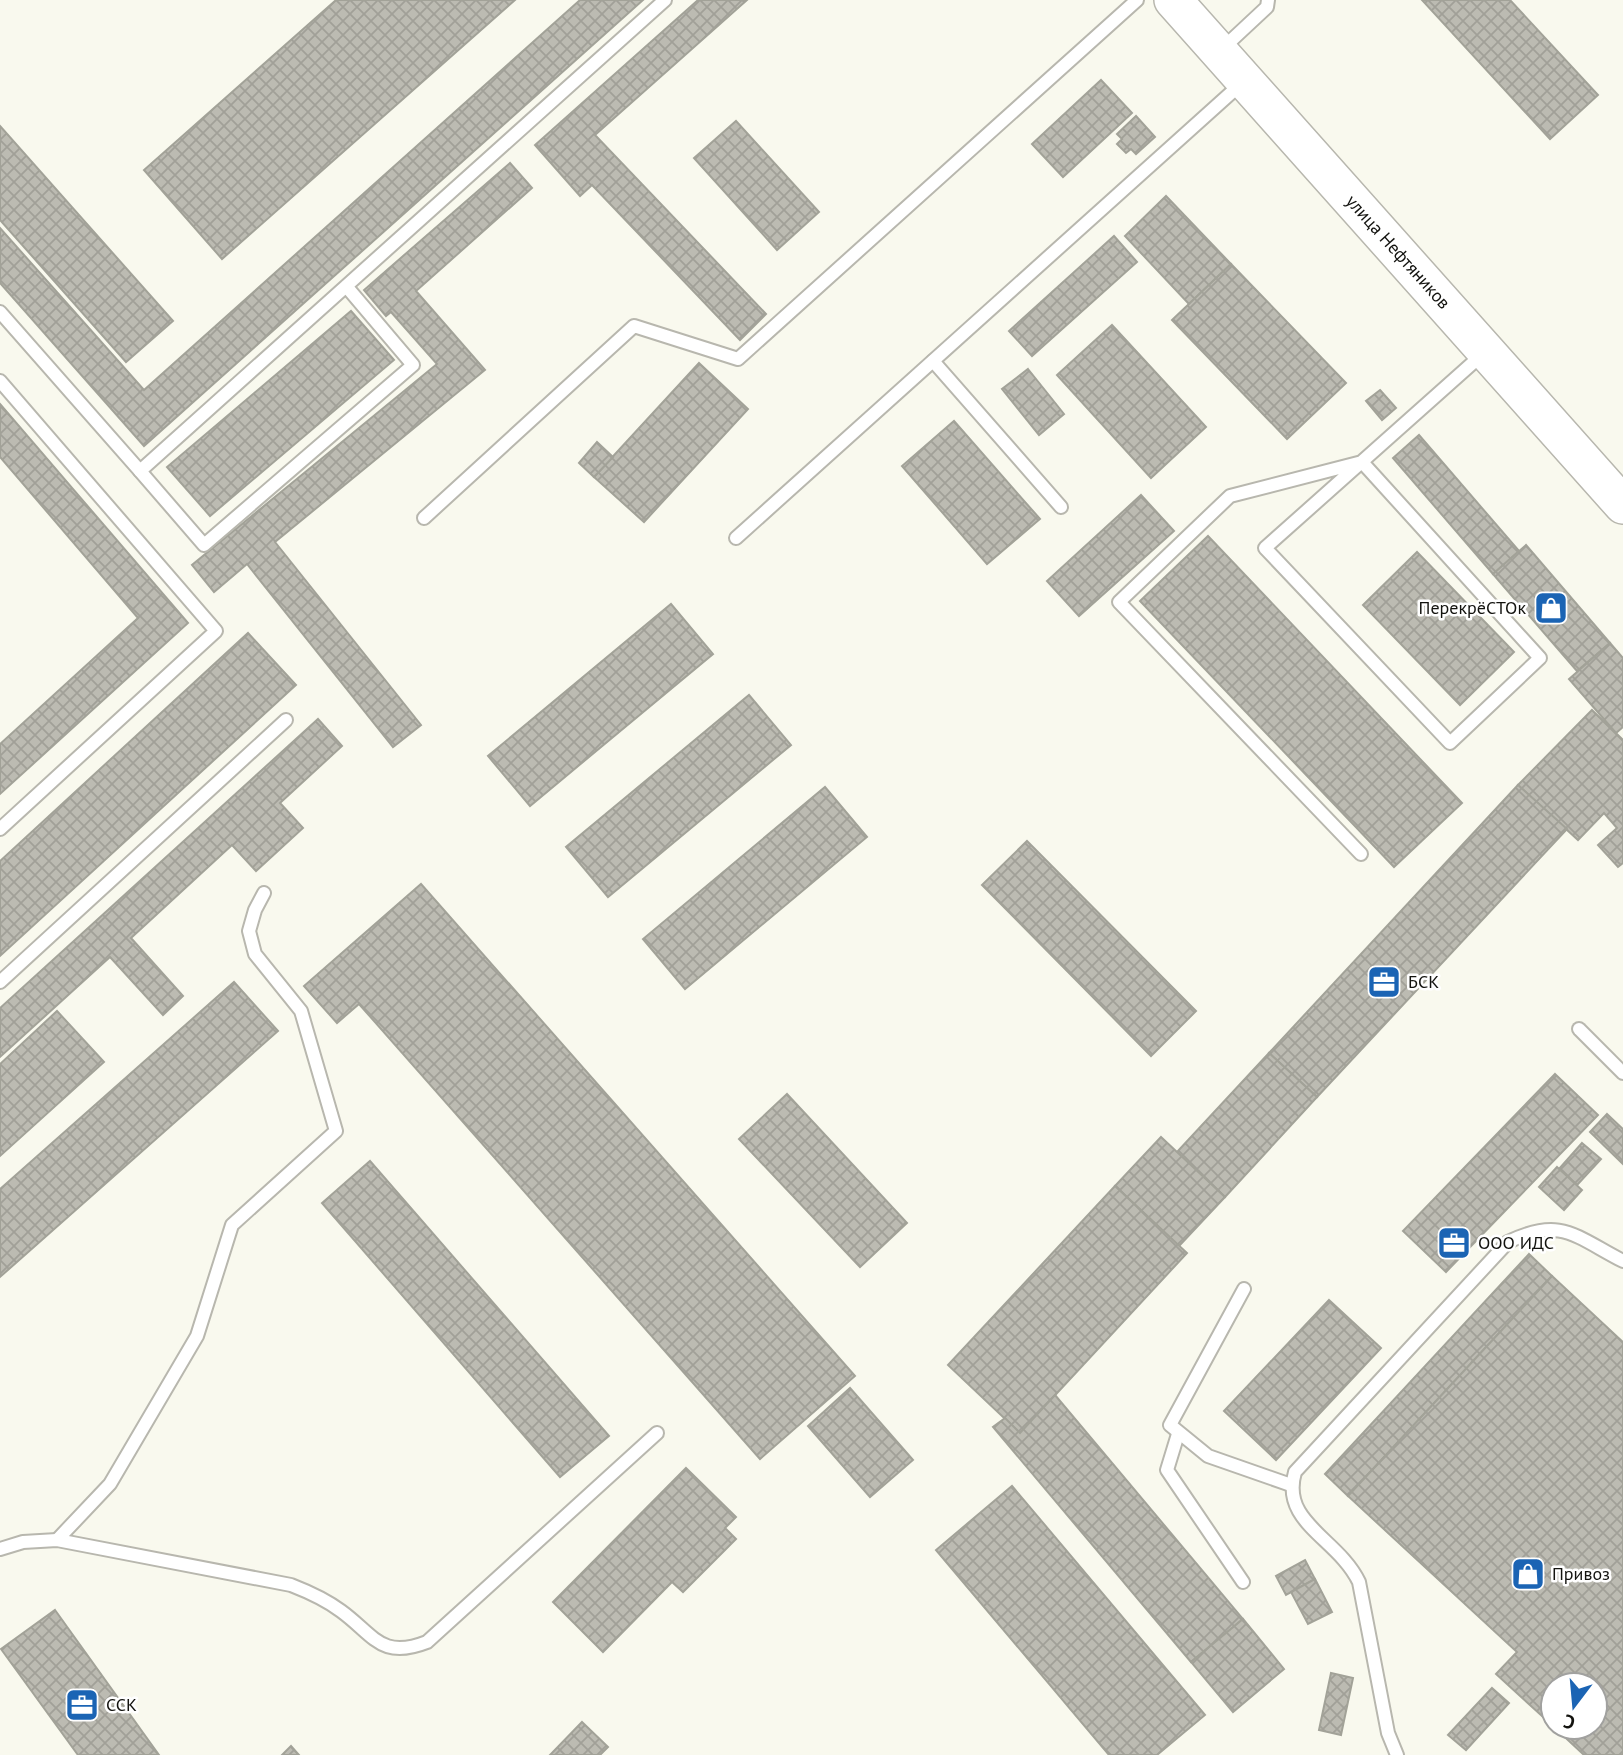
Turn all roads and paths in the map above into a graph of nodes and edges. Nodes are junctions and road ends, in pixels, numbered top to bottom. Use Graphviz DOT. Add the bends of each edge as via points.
graph roads {
  1 [pos="665,0"];
  2 [pos="1136,0"];
  3 [pos="1173,0"];
  4 [pos="1268,0"];
  5 [pos="1219,51"];
  6 [pos="1245,81"];
  7 [pos="346,286"];
  8 [pos="0,312"];
  9 [pos="1486,351"];
  10 [pos="933,361"];
  11 [pos="0,381"];
  12 [pos="1362,462"];
  13 [pos="140,471"];
  14 [pos="1623,505"];
  15 [pos="1061,507"];
  16 [pos="424,518"];
  17 [pos="736,538"];
  18 [pos="286,720"];
  19 [pos="0,830"];
  20 [pos="1361,854"];
  21 [pos="264,893"];
  22 [pos="0,982"];
  23 [pos="1579,1029"];
  24 [pos="1623,1073"];
  25 [pos="1623,1261"];
  26 [pos="1244,1289"];
  27 [pos="657,1433"];
  28 [pos="1178,1434"];
  29 [pos="1291,1485"];
  30 [pos="57,1540"];
  31 [pos="0,1549"];
  32 [pos="1243,1582"];
  33 [pos="1397,1755"];
  1 -- 7 [label="lane"];
  2 -- 16 [label="lane" via="738,359 634,326"];
  3 -- 5 [label="main road, улица Нефтяников"];
  4 -- 5 [label="lane" via="1267,7"];
  5 -- 6 [label="main road, улица Нефтяников"];
  6 -- 9 [label="main road, улица Нефтяников"];
  6 -- 10 [label="lane"];
  7 -- 13 [label="lane"];
  7 -- 13 [label="lane" via="413,365 204,545"];
  8 -- 13 [label="lane"];
  9 -- 12 [label="lane"];
  9 -- 14 [label="main road, улица Нефтяников"];
  10 -- 15 [label="lane"];
  10 -- 17 [label="lane"];
  11 -- 19 [label="lane" via="216,631"];
  12 -- 12 [label="lane" via="1265,548 1450,743 1540,658"];
  12 -- 20 [label="lane" via="1230,496 1119,602"];
  18 -- 22 [label="lane"];
  21 -- 30 [label="lane" via="249,932 255,954 301,1011 335,1131 232,1225 197,1336 110,1484"];
  23 -- 24 [label="lane"];
  25 -- 29 [label="lane" via="1561,1229 1545,1228 1508,1242 1295,1472"];
  26 -- 28 [label="lane" via="1170,1425"];
  27 -- 30 [label="lane" via="427,1642 407,1650 386,1647 320,1597 291,1585"];
  28 -- 29 [label="lane" via="1208,1456"];
  28 -- 32 [label="lane" via="1167,1470"];
  29 -- 33 [label="lane" via="1292,1501 1300,1515 1350,1563 1359,1582 1388,1733"];
  30 -- 31 [label="lane"];
}
